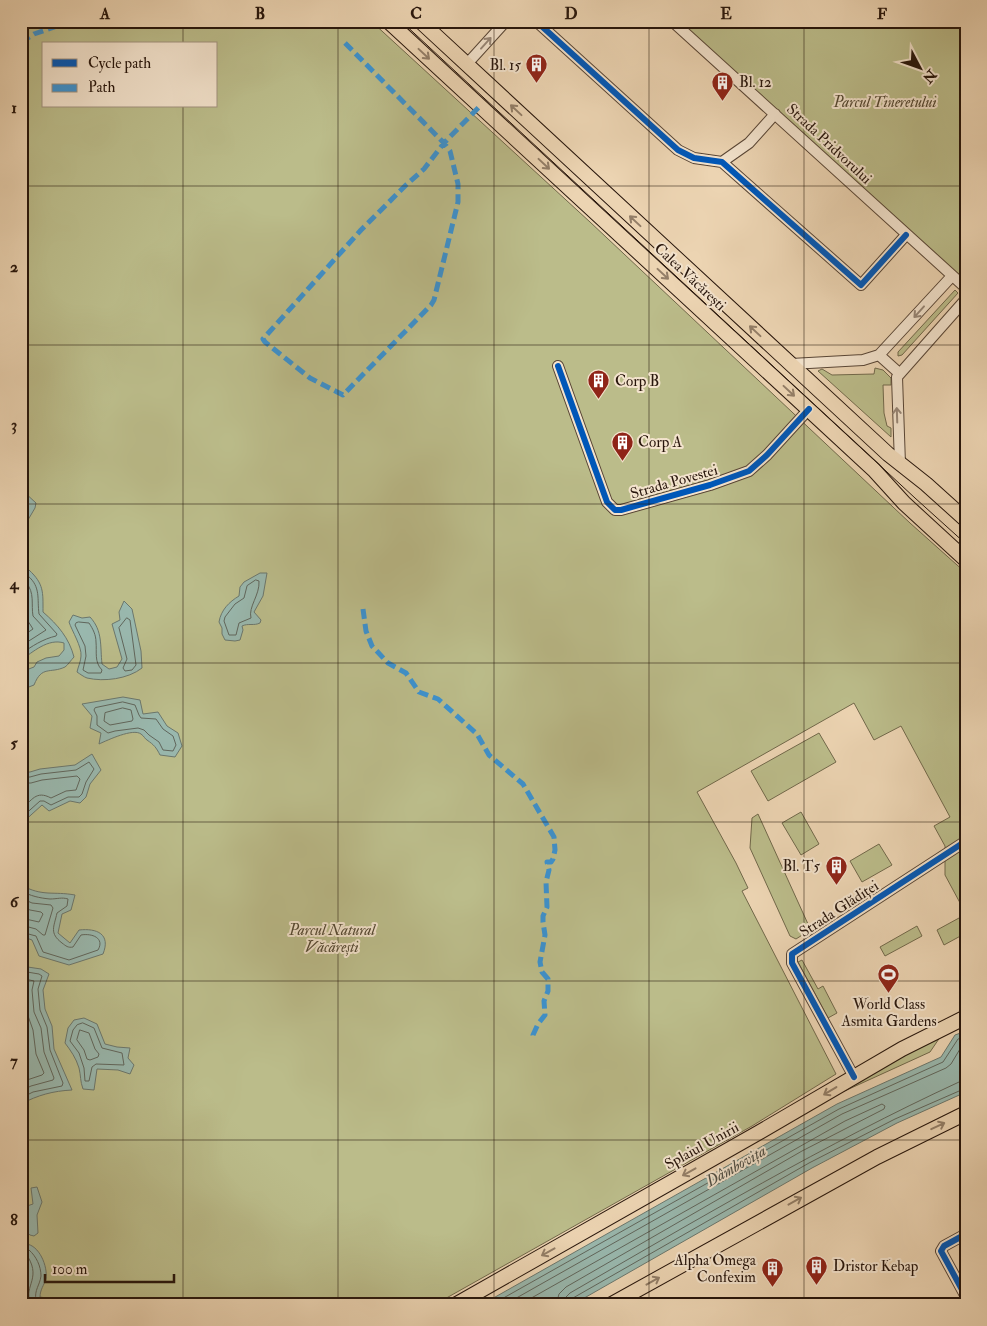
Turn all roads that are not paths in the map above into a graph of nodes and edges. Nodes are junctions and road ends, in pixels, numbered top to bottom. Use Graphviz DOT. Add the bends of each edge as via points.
graph roads {
  1 [pos="388,21"];
  2 [pos="420,21"];
  3 [pos="506,21"];
  4 [pos="536,21"];
  5 [pos="672,21"];
  6 [pos="467,64"];
  7 [pos="775,114"];
  8 [pos="722,162"];
  9 [pos="906,235"];
  10 [pos="952,276"];
  11 [pos="966,288"];
  12 [pos="966,300"];
  13 [pos="879,355"];
  14 [pos="791,364"];
  15 [pos="558,366"];
  16 [pos="899,373"];
  17 [pos="809,409"];
  18 [pos="888,454"];
  19 [pos="900,464"];
  20 [pos="874,470"];
  21 [pos="966,520"];
  22 [pos="966,529"];
  23 [pos="966,551"];
  24 [pos="966,560"];
  25 [pos="966,842"];
  26 [pos="966,1017"];
  27 [pos="854,1077"];
  28 [pos="966,1113"];
  29 [pos="966,1234"];
  30 [pos="966,1297"];
  31 [pos="455,1305"];
  32 [pos="610,1305"];
  1 -- 17 [label="main road, Calea Văcărești, one-way"];
  2 -- 6 [label="main road, Calea Văcărești"];
  6 -- 3 [label="street, one-way"];
  4 -- 8 [label="street" via="678,150 694,158"];
  5 -- 7 [label="street, Strada Pridvorului"];
  14 -- 6 [label="main road, Calea Văcărești, one-way"];
  7 -- 8 [label="street" via="749,143"];
  7 -- 9 [label="street, Strada Pridvorului"];
  8 -- 9 [label="street" via="861,286"];
  9 -- 10 [label="street, Strada Pridvorului"];
  10 -- 11 [label="street, Strada Pridvorului"];
  10 -- 13 [label="street, one-way"];
  12 -- 16 [label="street"];
  13 -- 14 [label="street" via="863,360"];
  13 -- 16 [label="street"];
  14 -- 18 [label="main road, Calea Văcărești"];
  15 -- 17 [label="street, Strada Povestei" via="607,502 615,510 710,486 749,471"];
  19 -- 16 [label="street, one-way" via="896,383"];
  17 -- 20 [label="main road, Calea Văcărești"];
  18 -- 19 [label="main road, Calea Văcărești"];
  18 -- 22 [label="main road"];
  19 -- 21 [label="main road, Calea Văcărești"];
  20 -- 23 [label="main road"];
  20 -- 24 [label="main road, Calea Văcărești" via="904,503"];
  25 -- 27 [label="street, Strada Glădiței" via="792,954 792,963"];
  26 -- 27 [label="main road, Splaiul Unirii"];
  27 -- 31 [label="main road, Splaiul Unirii, one-way"];
  32 -- 28 [label="main road, one-way" via="868,1161"];
  29 -- 30 [label="street" via="941,1251"];
}
